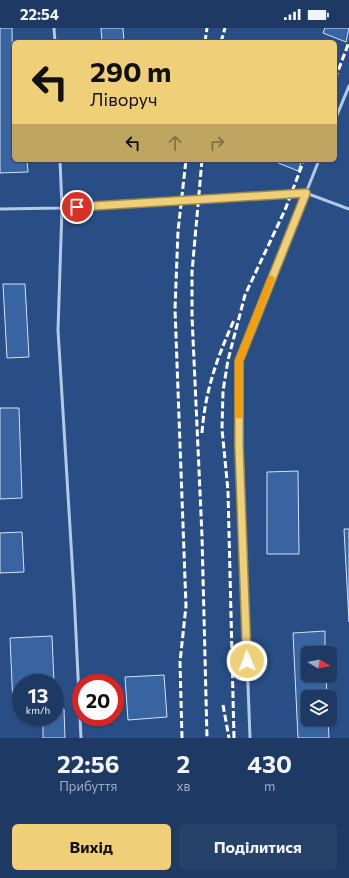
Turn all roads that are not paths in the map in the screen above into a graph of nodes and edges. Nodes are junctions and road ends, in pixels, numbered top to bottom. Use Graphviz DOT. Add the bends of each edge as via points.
graph roads {
  1 [pos="54,28"];
  2 [pos="55,40"];
  3 [pos="349,86"];
  4 [pos="337,115"];
  5 [pos="60,162"];
  6 [pos="318,162"];
  7 [pos="306,193"];
  8 [pos="62,208"];
  9 [pos="0,209"];
  10 [pos="349,209"];
  11 [pos="81,738"];
  12 [pos="250,738"];
  1 -- 2 [label="lane"];
  3 -- 4 [label="lane"];
  5 -- 8 [label="lane"];
  6 -- 7 [label="lane"];
  7 -- 8 [label="lane"];
  7 -- 10 [label="lane"];
  7 -- 12 [label="lane" via="239,361 239,446"];
  8 -- 9 [label="lane"];
  8 -- 11 [label="lane" via="58,330"];
}
